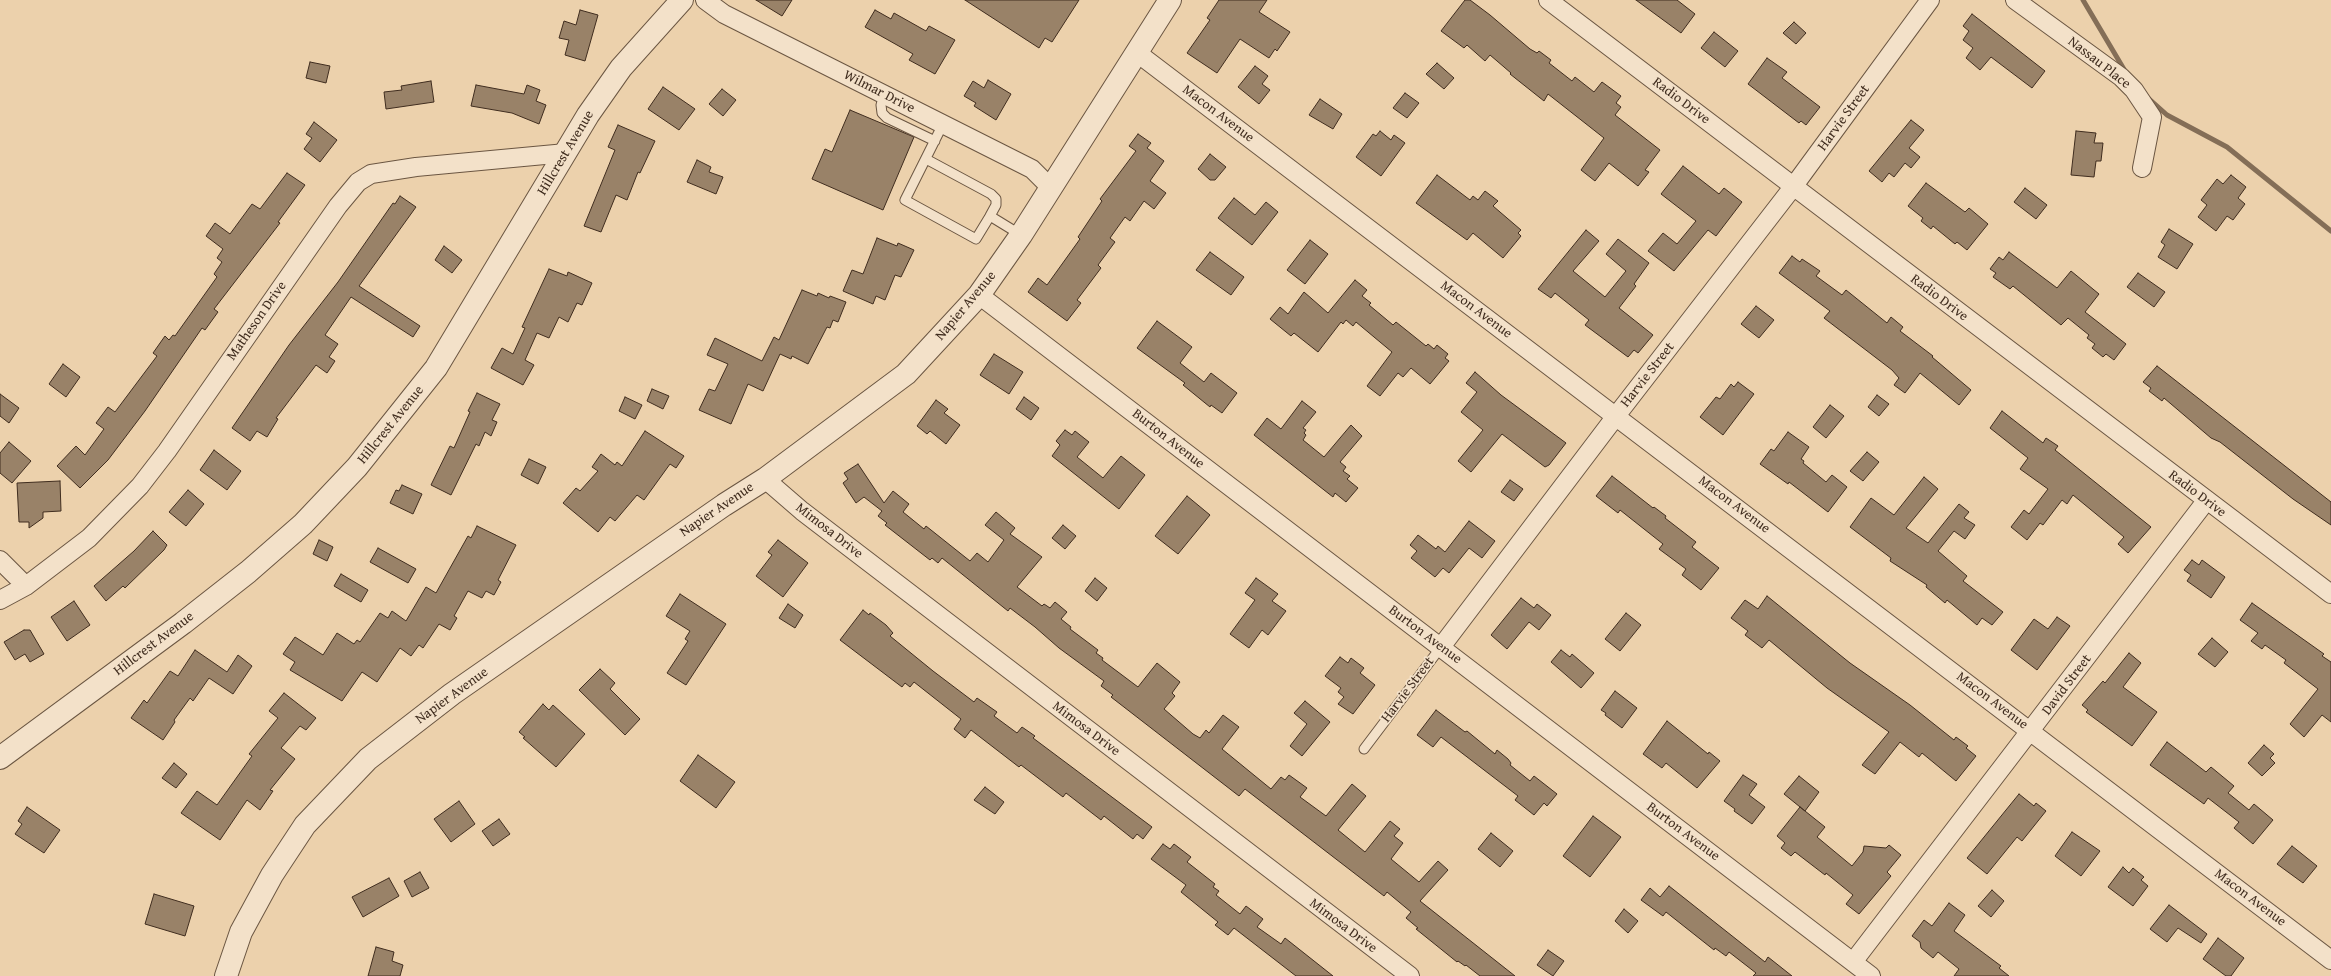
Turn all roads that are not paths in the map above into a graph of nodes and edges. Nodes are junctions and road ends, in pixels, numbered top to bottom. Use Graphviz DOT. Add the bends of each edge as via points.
graph roads {
  1 [pos="682,0"];
  2 [pos="705,0"];
  3 [pos="1170,0"];
  4 [pos="1548,0"];
  5 [pos="1930,0"];
  6 [pos="2015,0"];
  7 [pos="1136,52"];
  8 [pos="884,95"];
  9 [pos="943,124"];
  10 [pos="935,141"];
  11 [pos="566,153"];
  12 [pos="926,159"];
  13 [pos="2142,168"];
  14 [pos="1050,187"];
  15 [pos="1794,187"];
  16 [pos="990,216"];
  17 [pos="1021,235"];
  18 [pos="979,294"];
  19 [pos="1616,416"];
  20 [pos="765,478"];
  21 [pos="2206,501"];
  22 [pos="0,560"];
  23 [pos="26,586"];
  24 [pos="2331,594"];
  25 [pos="0,600"];
  26 [pos="1441,647"];
  27 [pos="2032,731"];
  28 [pos="1364,749"];
  29 [pos="0,758"];
  30 [pos="2331,960"];
  31 [pos="1853,962"];
  32 [pos="226,976"];
  33 [pos="1410,976"];
  34 [pos="1871,976"];
  1 -- 11 [label="street, Hillcrest Avenue" via="621,68 588,115"];
  2 -- 8 [label="street, Wilmar Drive" via="724,14"];
  3 -- 7 [label="street, Napier Avenue"];
  4 -- 15 [label="street, Radio Drive"];
  5 -- 15 [label="street, Harvie Street"];
  6 -- 13 [label="street, Nassau Place" via="2121,77 2134,90 2152,117"];
  7 -- 14 [label="street, Napier Avenue"];
  7 -- 19 [label="street, Macon Avenue"];
  8 -- 9 [label="street, Wilmar Drive"];
  8 -- 10 [label="lane" via="882,113 887,118"];
  9 -- 10 [label="lane"];
  9 -- 14 [label="street, Wilmar Drive" via="1032,169"];
  10 -- 12 [label="lane"];
  11 -- 23 [label="street, Matheson Drive" via="416,167 371,174 358,182 338,206 140,486 88,538"];
  11 -- 29 [label="street, Hillcrest Avenue" via="436,368 330,497 242,577"];
  12 -- 16 [label="lane" via="991,194 996,199 996,205"];
  12 -- 16 [label="lane" via="906,200 976,239"];
  14 -- 17 [label="street, Napier Avenue"];
  15 -- 19 [label="street, Harvie Street"];
  15 -- 21 [label="street, Radio Drive"];
  16 -- 17 [label="lane"];
  17 -- 18 [label="street, Napier Avenue"];
  18 -- 20 [label="street, Napier Avenue" via="906,374"];
  18 -- 26 [label="street, Burton Avenue"];
  19 -- 26 [label="street, Harvie Street"];
  19 -- 27 [label="street, Macon Avenue"];
  20 -- 32 [label="street, Napier Avenue" via="452,694 368,759 305,825 276,868 241,932"];
  20 -- 33 [label="street, Mimosa Drive" via="802,511"];
  21 -- 24 [label="street, Radio Drive"];
  21 -- 27 [label="street, David Street"];
  22 -- 23 [label="street"];
  23 -- 25 [label="street, Matheson Drive"];
  26 -- 28 [label="lane, Harvie Street"];
  26 -- 31 [label="street, Burton Avenue"];
  27 -- 30 [label="street, Macon Avenue"];
  27 -- 31 [label="street, David Street"];
  31 -- 34 [label="street, Burton Avenue"];
}
